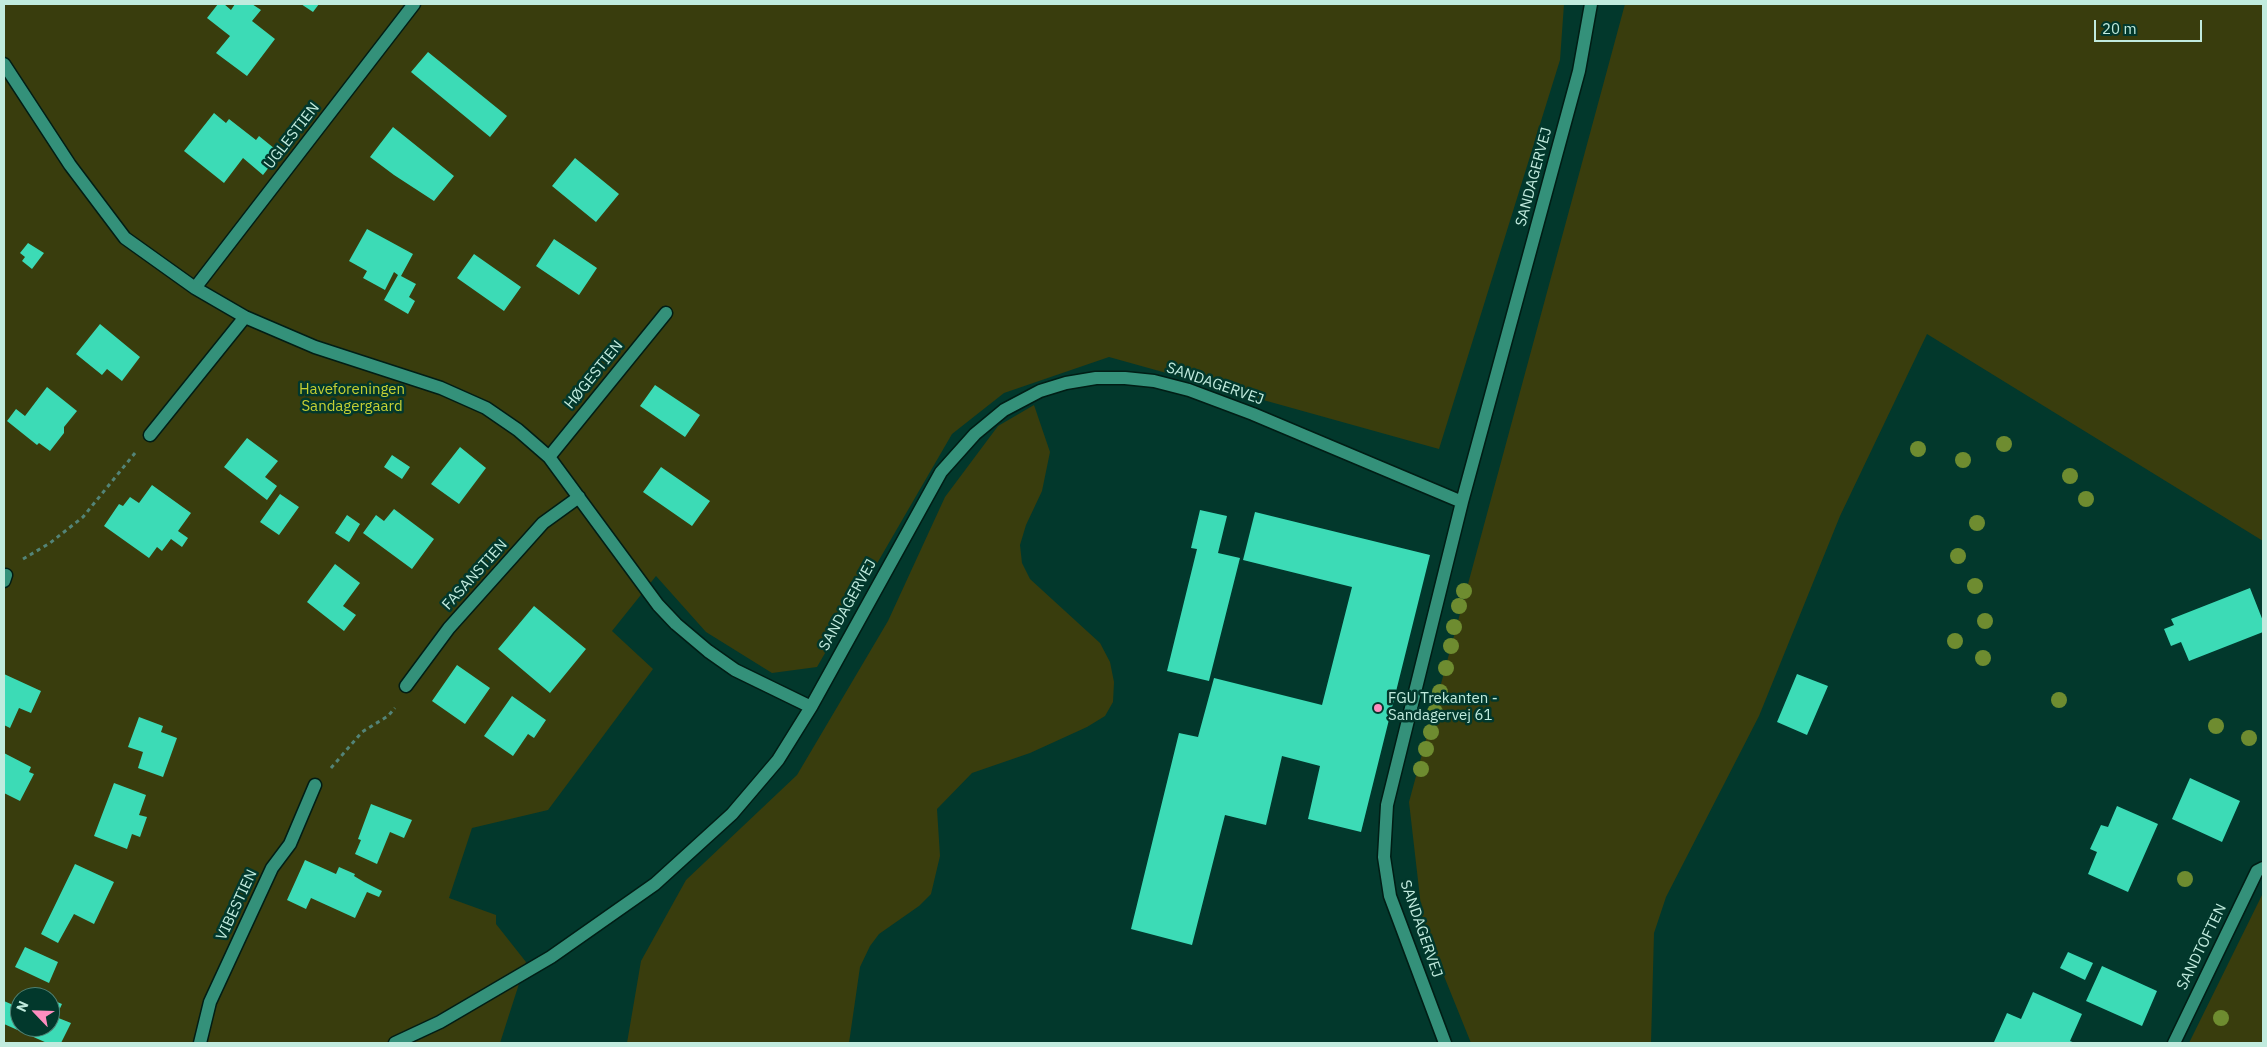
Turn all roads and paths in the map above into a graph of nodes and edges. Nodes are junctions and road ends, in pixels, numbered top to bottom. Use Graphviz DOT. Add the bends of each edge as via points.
graph roads {
  1 [pos="414,4"];
  2 [pos="1591,4"];
  3 [pos="4,64"];
  4 [pos="195,288"];
  5 [pos="666,313"];
  6 [pos="245,317"];
  7 [pos="150,435"];
  8 [pos="548,457"];
  9 [pos="579,497"];
  10 [pos="1462,502"];
  11 [pos="5,578"];
  12 [pos="406,686"];
  13 [pos="811,707"];
  14 [pos="316,785"];
  15 [pos="2263,868"];
  16 [pos="200,1043"];
  17 [pos="395,1043"];
  18 [pos="1445,1043"];
  19 [pos="2174,1043"];
  1 -- 4 [label="street, UGLESTIEN"];
  2 -- 10 [label="street, SANDAGERVEJ" via="1574,88"];
  3 -- 4 [label="street" via="70,165 125,238"];
  4 -- 6 [label="street"];
  5 -- 8 [label="street, HØGESTIEN"];
  6 -- 7 [label="street"];
  6 -- 8 [label="street" via="314,347 441,388 486,408 518,430"];
  7 -- 11 [label="path" via="83,517 50,543 17,562"];
  8 -- 9 [label="street"];
  9 -- 12 [label="street, FASANSTIEN" via="543,523 449,628"];
  9 -- 13 [label="street" via="676,624 735,670"];
  10 -- 13 [label="street, SANDAGERVEJ" via="1189,390 1154,381 1096,378 1040,391 1004,410 975,434 941,472"];
  10 -- 18 [label="street, SANDAGERVEJ" via="1387,805 1384,836 1385,874 1390,896"];
  12 -- 14 [label="path" via="388,716 362,732"];
  13 -- 17 [label="street, SANDAGERVEJ" via="778,760 732,814 655,884 551,957 440,1022"];
  14 -- 16 [label="street, VIBESTIEN" via="290,844 272,868 210,1002"];
  15 -- 19 [label="street, SANDTOFTEN" via="2256,871"];
}
